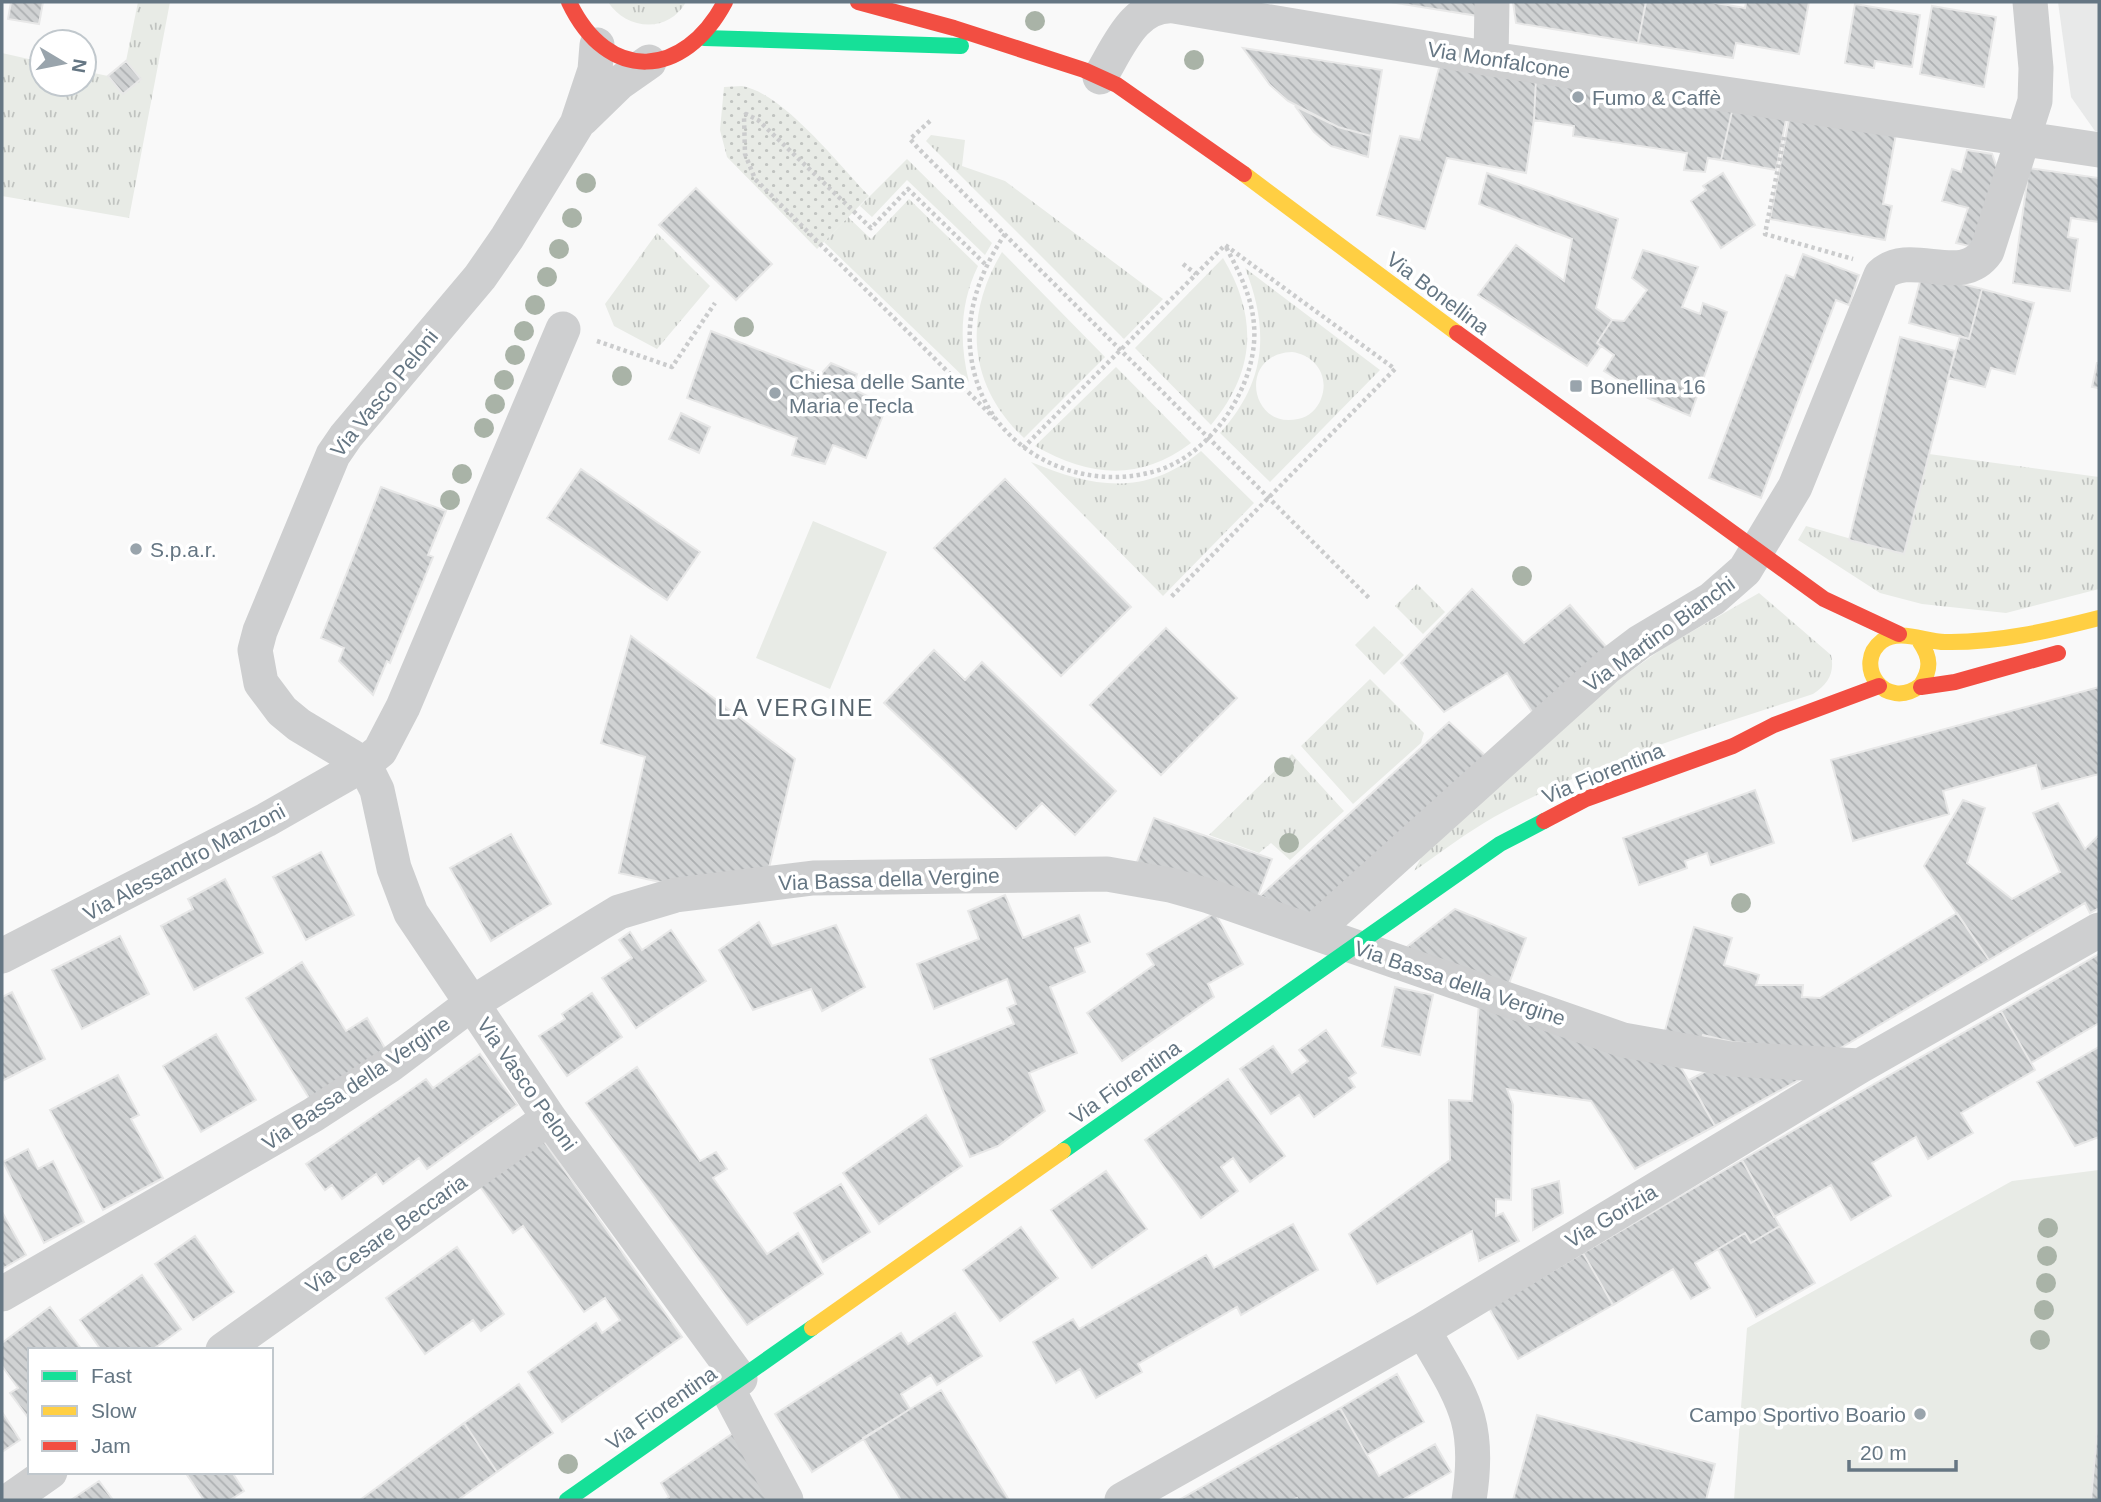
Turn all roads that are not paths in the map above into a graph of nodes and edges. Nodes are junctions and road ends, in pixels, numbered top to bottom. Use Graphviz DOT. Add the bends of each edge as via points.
graph roads {
  1 [pos="569,2"];
  2 [pos="724,2"];
  3 [pos="858,2"];
  4 [pos="1492,2"];
  5 [pos="2030,2"];
  6 [pos="704,38"];
  7 [pos="597,45"];
  8 [pos="1012,49"];
  9 [pos="1491,59"];
  10 [pos="649,62"];
  11 [pos="1100,77"];
  12 [pos="577,124"];
  13 [pos="2021,139"];
  14 [pos="2099,150"];
  15 [pos="563,330"];
  16 [pos="1824,599"];
  17 [pos="2099,618"];
  18 [pos="1899,634"];
  19 [pos="1920,642"];
  20 [pos="2073,649"];
  21 [pos="1871,661"];
  22 [pos="1879,686"];
  23 [pos="1921,687"];
  24 [pos="1904,695"];
  25 [pos="1883,703"];
  26 [pos="1782,741"];
  27 [pos="1733,746"];
  28 [pos="364,764"];
  29 [pos="2099,930"];
  30 [pos="1314,931"];
  31 [pos="2,956"];
  32 [pos="471,1004"];
  33 [pos="1860,1066"];
  34 [pos="549,1118"];
  35 [pos="2,1294"];
  36 [pos="1423,1330"];
  37 [pos="226,1348"];
  38 [pos="733,1383"];
  39 [pos="47,1474"];
  40 [pos="10,1500"];
  41 [pos="567,1500"];
  42 [pos="786,1500"];
  43 [pos="1122,1500"];
  44 [pos="1469,1500"];
  1 -- 7 [label="main road" via="578,23"];
  2 -- 6 [label="main road"];
  3 -- 8 [label="main road, Via Bonellina"];
  4 -- 9 [label="street"];
  5 -- 13 [label="street" via="2036,83 2031,119"];
  6 -- 8 [label="main road, Via Bonellina"];
  6 -- 10 [label="main road" via="673,58"];
  7 -- 10 [label="main road" via="622,58"];
  7 -- 12 [label="street, Via Vasco Peloni" via="595,71"];
  8 -- 11 [label="main road, Via Bonellina"];
  9 -- 11 [label="street, Via Monfalcone" via="1166,5 1144,11"];
  9 -- 13 [label="street, Via Monfalcone"];
  10 -- 12 [label="street, Via Vasco Peloni" via="619,83"];
  11 -- 16 [label="main road, Via Bonellina" via="1189,134"];
  12 -- 28 [label="street, Via Vasco Peloni" via="492,261 333,455 260,631 256,668 269,696 315,736"];
  13 -- 14 [label="street, Via Monfalcone"];
  13 -- 30 [label="street, Via Martino Bianchi" via="1980,261 1963,269 1888,268 1877,283 1790,498 1745,570 1712,598 1607,667"];
  15 -- 28 [label="street" via="403,707 380,751"];
  16 -- 18 [label="main road, Via Bonellina"];
  16 -- 21 [label="main road, Via Bonellina"];
  17 -- 19 [label="main road" via="2006,640"];
  18 -- 19 [label="main road"];
  18 -- 21 [label="main road" via="1877,645"];
  19 -- 23 [label="main road" via="1931,660"];
  20 -- 23 [label="main road"];
  21 -- 22 [label="main road" via="1870,670"];
  22 -- 24 [label="main road"];
  22 -- 27 [label="main road" via="1773,725"];
  23 -- 24 [label="main road"];
  24 -- 25 [label="main road"];
  26 -- 27 [label="main road"];
  27 -- 38 [label="main road, Via Fiorentina" via="1541,820 1384,924"];
  28 -- 31 [label="street, Via Alessandro Manzoni" via="266,820"];
  28 -- 32 [label="street, Via Vasco Peloni" via="377,790 400,890"];
  29 -- 33 [label="street, Via Gorizia"];
  30 -- 32 [label="street, Via Bassa della Vergine" via="1170,885 1108,874 813,878 676,895 619,912"];
  30 -- 33 [label="street, Via Bassa della Vergine" via="1623,1040 1730,1059"];
  32 -- 34 [label="street, Via Vasco Peloni"];
  32 -- 35 [label="street, Via Bassa della Vergine" via="313,1115"];
  33 -- 36 [label="street, Via Gorizia"];
  34 -- 37 [label="street, Via Cesare Beccaria"];
  34 -- 38 [label="street, Via Vasco Peloni"];
  36 -- 43 [label="street, Via Gorizia"];
  36 -- 44 [label="street" via="1470,1418 1474,1471"];
  38 -- 41 [label="main road, Via Fiorentina"];
  38 -- 42 [label="street, Via Vasco Peloni"];
  39 -- 40 [label="street"];
}
